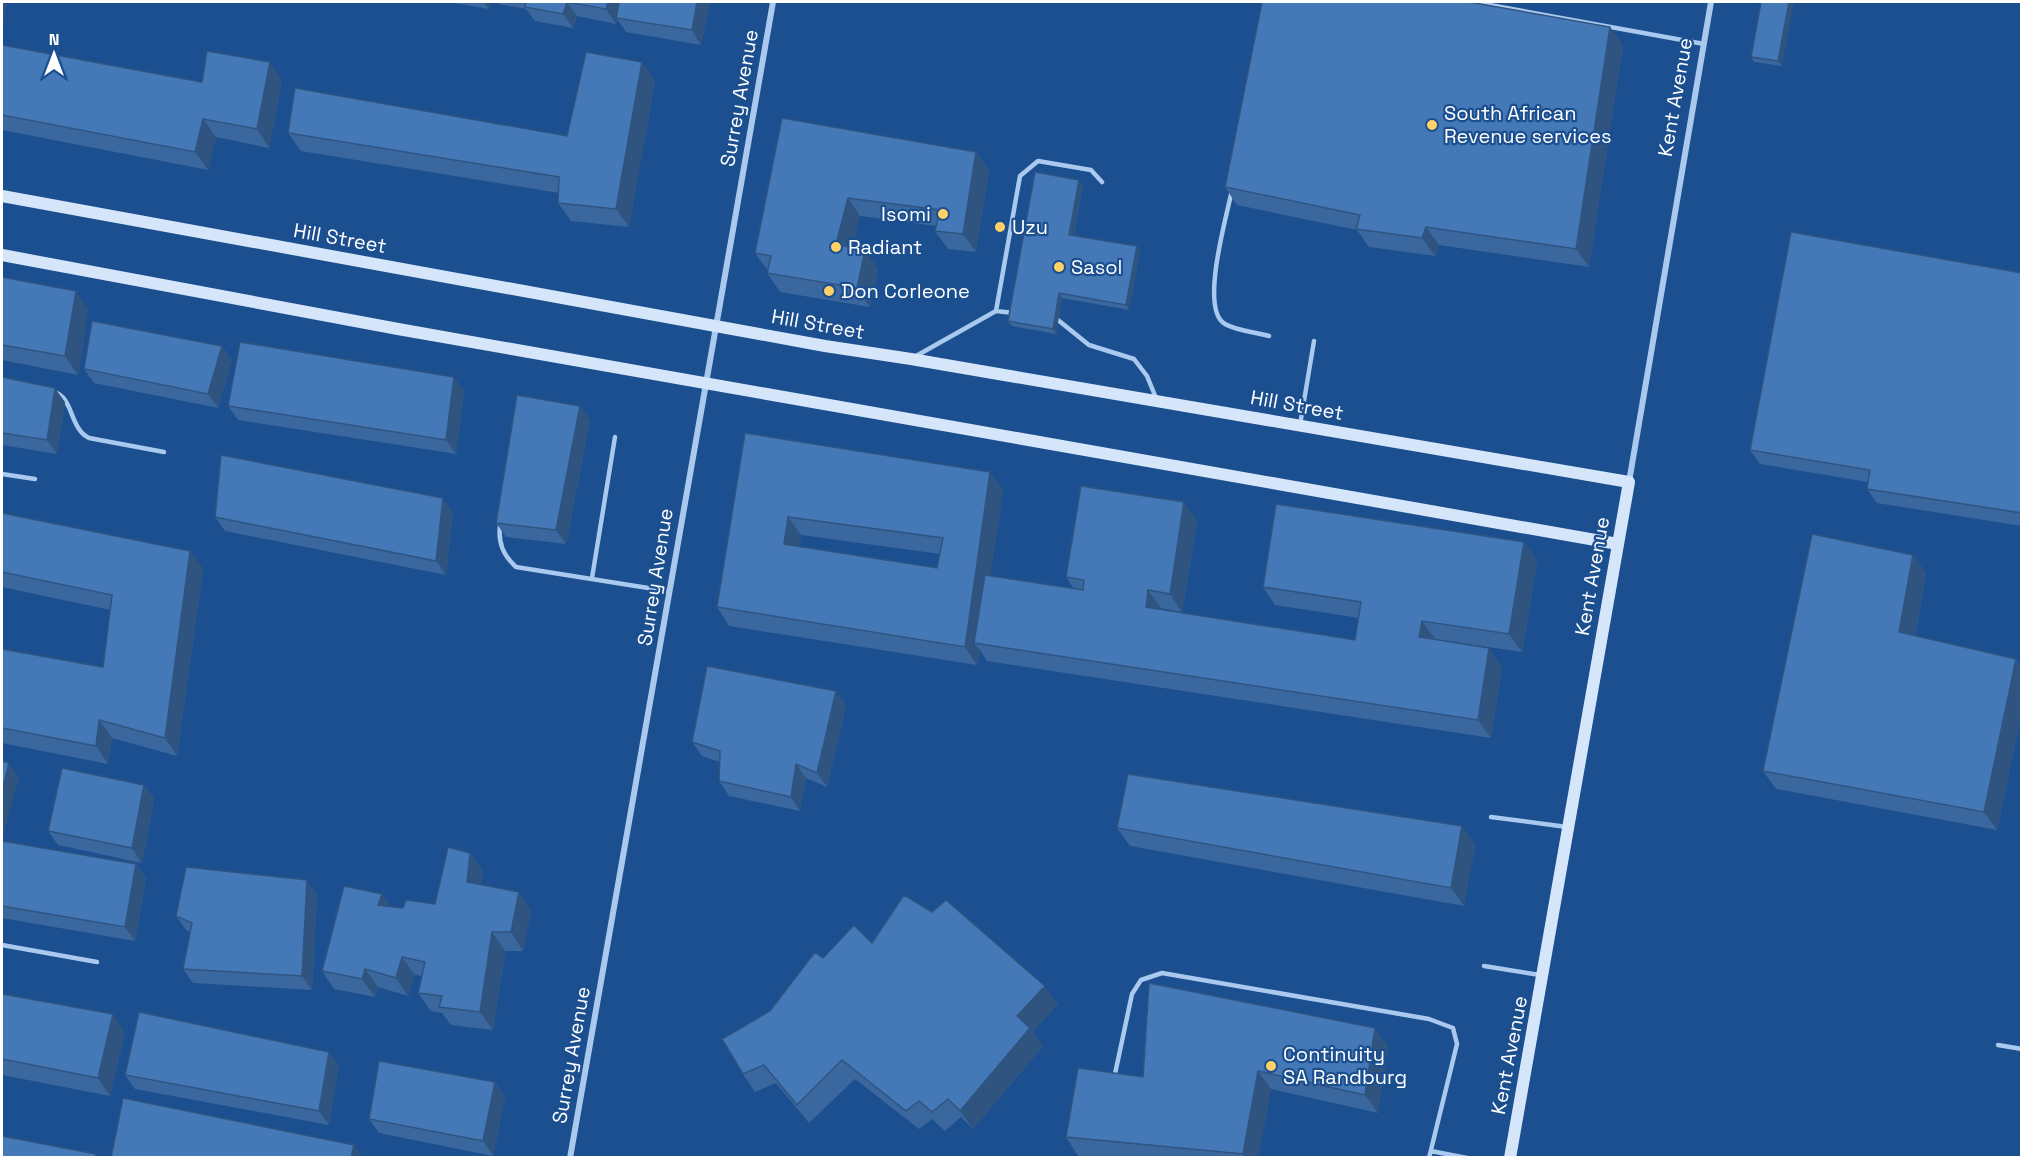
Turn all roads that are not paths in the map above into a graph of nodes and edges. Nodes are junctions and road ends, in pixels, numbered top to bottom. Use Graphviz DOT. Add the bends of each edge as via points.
graph roads {
  1 [pos="773,2"];
  2 [pos="1473,2"];
  3 [pos="1711,2"];
  4 [pos="1704,44"];
  5 [pos="1102,182"];
  6 [pos="1232,188"];
  7 [pos="2,196"];
  8 [pos="2,255"];
  9 [pos="996,311"];
  10 [pos="1014,313"];
  11 [pos="1058,320"];
  12 [pos="716,325"];
  13 [pos="1269,336"];
  14 [pos="1314,341"];
  15 [pos="911,358"];
  16 [pos="705,383"];
  17 [pos="47,391"];
  18 [pos="1157,401"];
  19 [pos="1300,425"];
  20 [pos="615,437"];
  21 [pos="164,452"];
  22 [pos="2,474"];
  23 [pos="35,479"];
  24 [pos="1629,482"];
  25 [pos="502,513"];
  26 [pos="1618,544"];
  27 [pos="592,578"];
  28 [pos="667,591"];
  29 [pos="1491,817"];
  30 [pos="1567,826"];
  31 [pos="2,945"];
  32 [pos="97,962"];
  33 [pos="1484,966"];
  34 [pos="1544,976"];
  35 [pos="1998,1045"];
  36 [pos="2022,1049"];
  37 [pos="1115,1074"];
  38 [pos="1431,1151"];
  39 [pos="570,1158"];
  40 [pos="1429,1158"];
  41 [pos="1467,1158"];
  42 [pos="1510,1158"];
  1 -- 12 [label="street, Surrey Avenue"];
  2 -- 4 [label="lane"];
  3 -- 4 [label="street, Kent Avenue"];
  4 -- 24 [label="street, Kent Avenue"];
  5 -- 9 [label="lane" via="1091,170 1038,161 1024,170"];
  6 -- 13 [label="lane" via="1212,293 1215,311 1224,324"];
  7 -- 12 [label="main road, Hill Street"];
  8 -- 16 [label="main road"];
  9 -- 10 [label="lane"];
  9 -- 15 [label="lane"];
  11 -- 18 [label="lane" via="1089,345 1134,359 1148,376"];
  12 -- 15 [label="main road, Hill Street"];
  12 -- 16 [label="street, Surrey Avenue"];
  14 -- 19 [label="lane"];
  15 -- 18 [label="main road, Hill Street"];
  16 -- 26 [label="main road"];
  16 -- 28 [label="street, Surrey Avenue"];
  17 -- 21 [label="lane" via="64,398 80,433 89,438"];
  18 -- 19 [label="main road, Hill Street"];
  19 -- 24 [label="main road, Hill Street"];
  20 -- 27 [label="lane"];
  22 -- 23 [label="lane"];
  24 -- 26 [label="main road, Kent Avenue"];
  25 -- 27 [label="lane" via="499,535 504,556 516,567"];
  26 -- 30 [label="main road, Kent Avenue"];
  27 -- 28 [label="lane"];
  28 -- 39 [label="street, Surrey Avenue"];
  29 -- 30 [label="lane"];
  30 -- 34 [label="main road, Kent Avenue"];
  31 -- 32 [label="lane"];
  33 -- 34 [label="lane"];
  34 -- 42 [label="main road, Kent Avenue"];
  35 -- 36 [label="lane"];
  37 -- 38 [label="lane" via="1132,994 1141,980 1162,973 1428,1019 1452,1028 1456,1044"];
  38 -- 40 [label="lane"];
  38 -- 41 [label="lane"];
}
